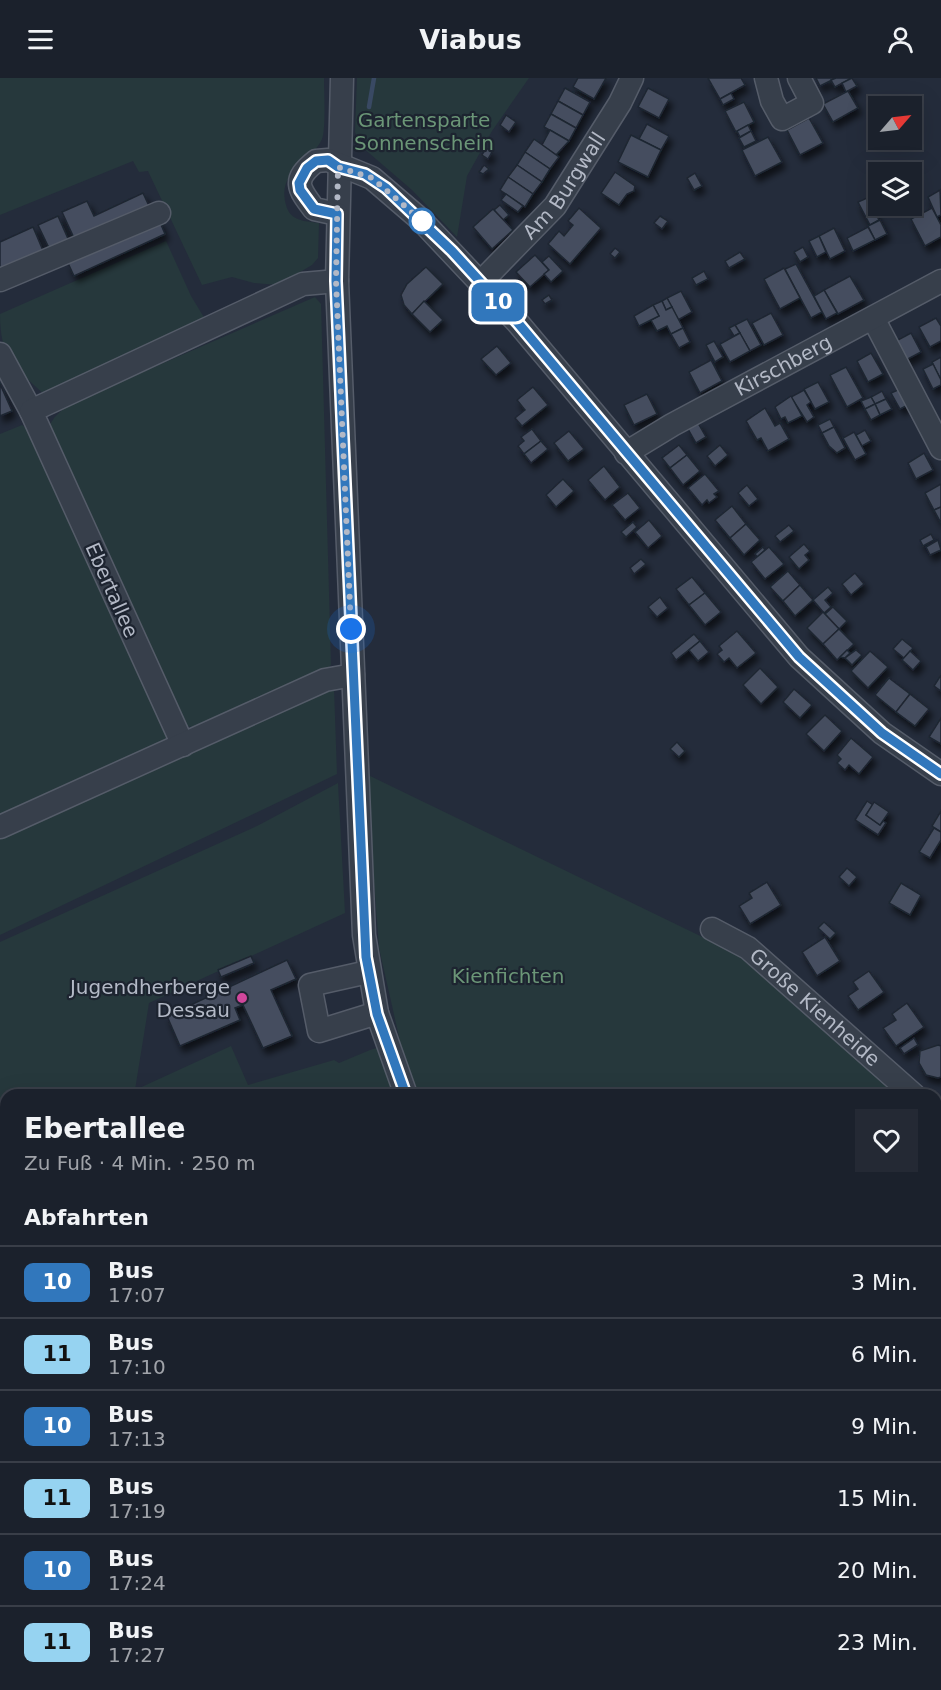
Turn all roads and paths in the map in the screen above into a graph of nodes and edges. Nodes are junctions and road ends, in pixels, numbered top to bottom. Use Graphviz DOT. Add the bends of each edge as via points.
graph roads {
  1 [pos="342,78"];
  2 [pos="632,78"];
  3 [pos="766,78"];
  4 [pos="799,78"];
  5 [pos="338,167"];
  6 [pos="159,213"];
  7 [pos="337,214"];
  8 [pos="0,280"];
  9 [pos="336,281"];
  10 [pos="941,281"];
  11 [pos="481,282"];
  12 [pos="873,318"];
  13 [pos="0,354"];
  14 [pos="31,411"];
  15 [pos="941,448"];
  16 [pos="626,453"];
  17 [pos="353,675"];
  18 [pos="183,745"];
  19 [pos="941,774"];
  20 [pos="0,827"];
  21 [pos="712,929"];
  22 [pos="368,972"];
  23 [pos="377,1014"];
  24 [pos="404,1089"];
  25 [pos="907,1089"];
  1 -- 5 [label="street"];
  2 -- 11 [label="street, Am Burgwall" via="555,206"];
  3 -- 4 [label="street" via="772,102 782,119 812,103"];
  5 -- 7 [label="street"];
  5 -- 7 [label="street" via="328,160 316,161 299,183 314,209"];
  5 -- 11 [label="street" via="381,183"];
  6 -- 8 [label="street"];
  7 -- 9 [label="street"];
  9 -- 14 [label="street" via="303,284"];
  9 -- 17 [label="street"];
  10 -- 12 [label="street, Kirschberg"];
  11 -- 16 [label="street"];
  12 -- 15 [label="street"];
  12 -- 16 [label="street, Kirschberg" via="672,424"];
  13 -- 14 [label="street, Ebertallee"];
  14 -- 18 [label="street, Ebertallee"];
  16 -- 19 [label="street" via="814,673 882,733"];
  17 -- 18 [label="street" via="325,680"];
  17 -- 22 [label="street"];
  18 -- 20 [label="street"];
  21 -- 25 [label="street, Große Kienheide" via="748,948"];
  22 -- 23 [label="street"];
  22 -- 23 [label="street" via="310,985 319,1031"];
  23 -- 24 [label="street"];
}
